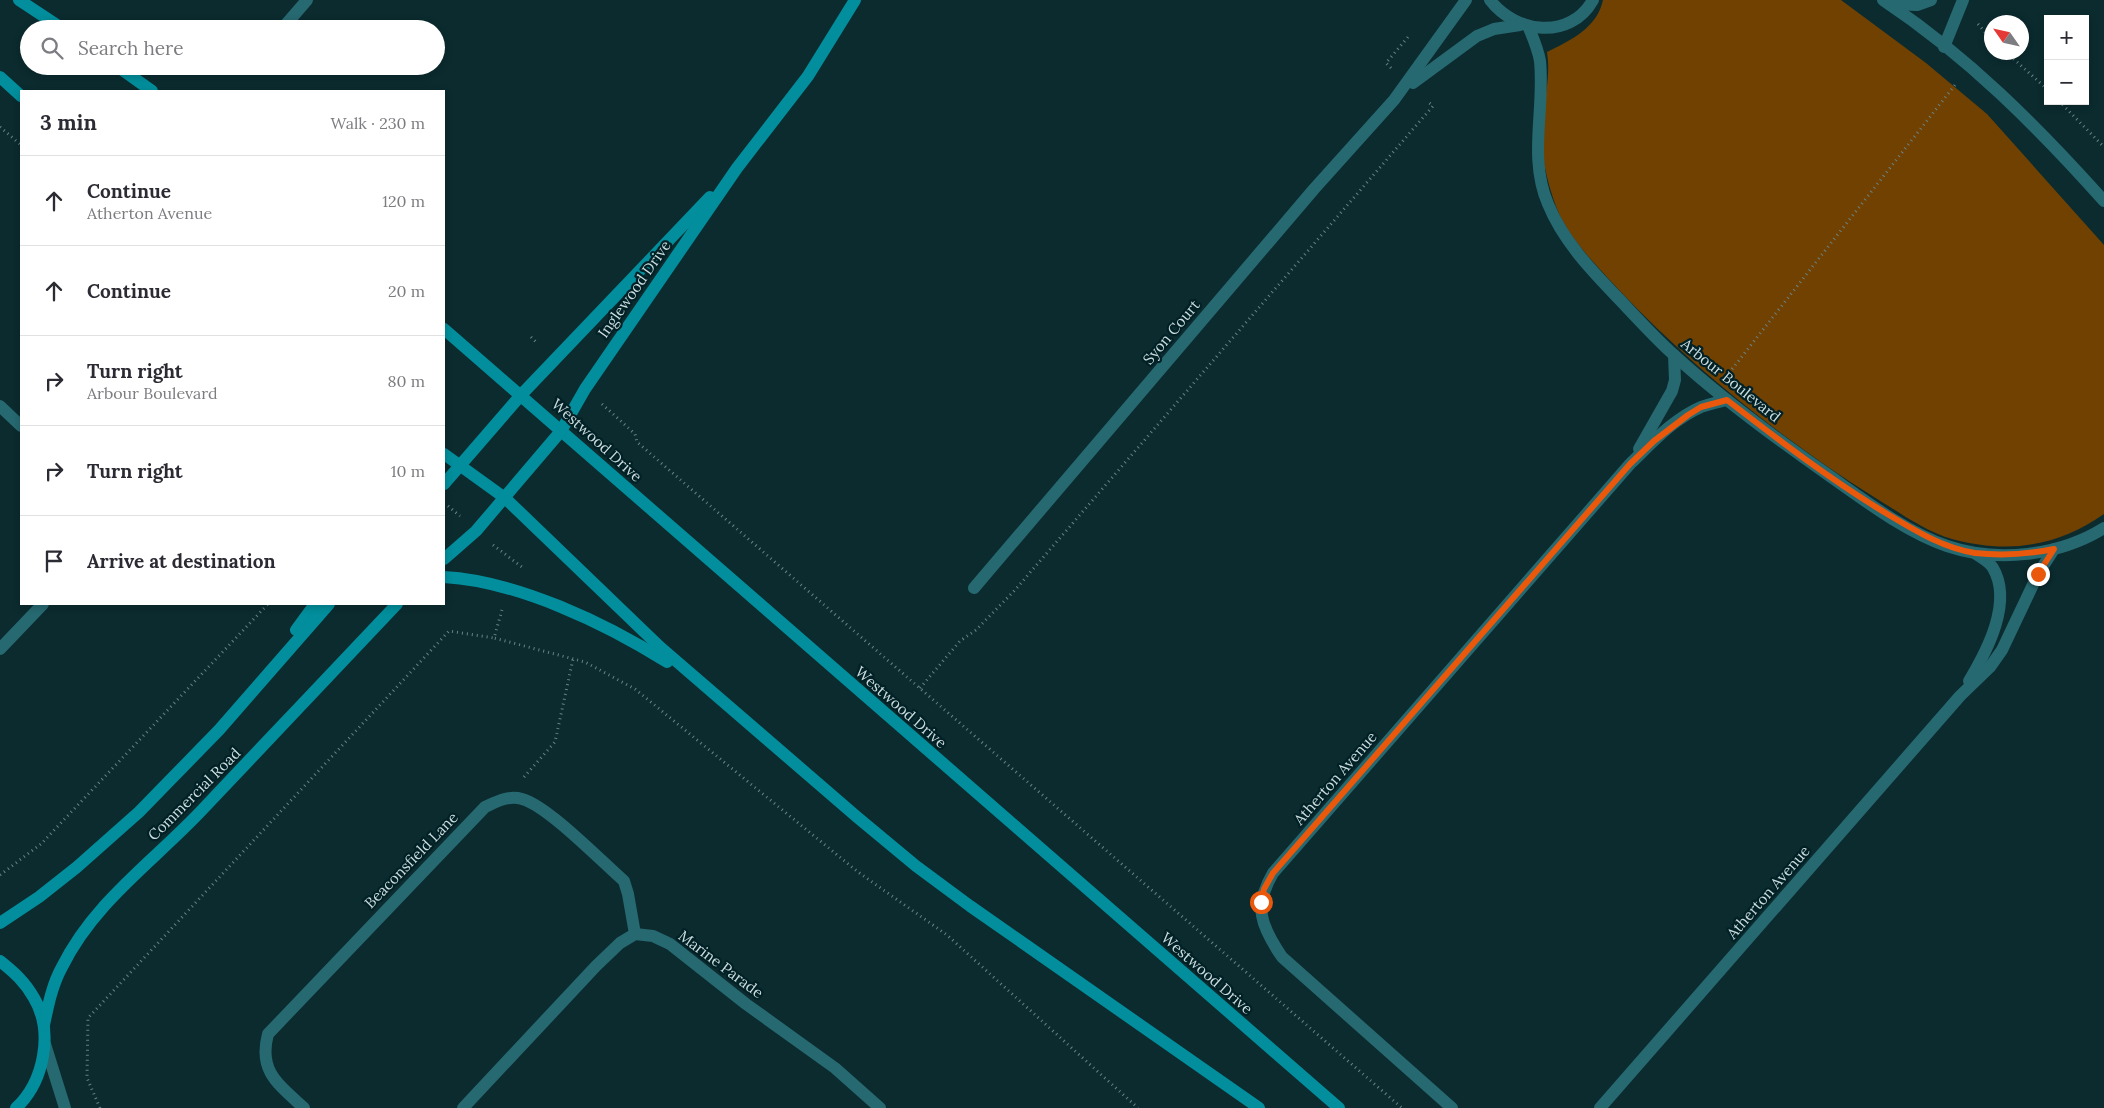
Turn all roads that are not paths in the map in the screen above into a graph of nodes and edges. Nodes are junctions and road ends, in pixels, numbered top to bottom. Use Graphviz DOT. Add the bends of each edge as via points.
graph roads {
  1 [pos="19,0"];
  2 [pos="308,0"];
  3 [pos="855,0"];
  4 [pos="1466,0"];
  5 [pos="1490,0"];
  6 [pos="1593,0"];
  7 [pos="1931,0"];
  8 [pos="1963,0"];
  9 [pos="1886,2"];
  10 [pos="49,20"];
  11 [pos="290,20"];
  12 [pos="1525,26"];
  13 [pos="1944,47"];
  14 [pos="130,75"];
  15 [pos="0,77"];
  16 [pos="151,90"];
  17 [pos="20,95"];
  18 [pos="1394,100"];
  19 [pos="737,168"];
  20 [pos="2104,201"];
  21 [pos="445,329"];
  22 [pos="1674,355"];
  23 [pos="521,394"];
  24 [pos="1727,400"];
  25 [pos="0,406"];
  26 [pos="20,425"];
  27 [pos="561,431"];
  28 [pos="445,455"];
  29 [pos="1630,464"];
  30 [pos="460,466"];
  31 [pos="445,483"];
  32 [pos="506,498"];
  33 [pos="2104,528"];
  34 [pos="2054,549"];
  35 [pos="1975,553"];
  36 [pos="445,558"];
  37 [pos="445,577"];
  38 [pos="974,588"];
  39 [pos="42,605"];
  40 [pos="314,605"];
  41 [pos="329,605"];
  42 [pos="397,605"];
  43 [pos="0,649"];
  44 [pos="257,685"];
  45 [pos="705,686"];
  46 [pos="1960,696"];
  47 [pos="0,923"];
  48 [pos="635,934"];
  49 [pos="0,961"];
  50 [pos="44,1025"];
  51 [pos="44,1044"];
  52 [pos="16,1108"];
  53 [pos="65,1108"];
  54 [pos="304,1108"];
  55 [pos="463,1108"];
  56 [pos="880,1108"];
  57 [pos="1259,1108"];
  58 [pos="1339,1108"];
  59 [pos="1452,1108"];
  60 [pos="1600,1108"];
  1 -- 10 [label="street"];
  2 -- 11 [label="street"];
  3 -- 19 [label="street, Inglewood Drive" via="808,76"];
  4 -- 18 [label="street"];
  5 -- 12 [label="street" via="1504,16"];
  6 -- 12 [label="street" via="1579,16 1564,25 1547,29"];
  7 -- 9 [label="street" via="1916,5"];
  8 -- 13 [label="street"];
  9 -- 13 [label="street"];
  12 -- 18 [label="street" via="1494,29 1477,36 1428,70"];
  12 -- 22 [label="street, Arbour Boulevard" via="1540,61 1536,148 1540,181 1548,206 1565,236 1589,267"];
  13 -- 20 [label="street" via="2035,126"];
  14 -- 16 [label="street"];
  15 -- 17 [label="street"];
  18 -- 38 [label="street, Syon Court" via="1314,189"];
  19 -- 23 [label="street, Inglewood Drive"];
  19 -- 27 [label="street, Inglewood Drive" via="585,389"];
  21 -- 23 [label="street, Westwood Drive"];
  22 -- 24 [label="street, Arbour Boulevard"];
  22 -- 29 [label="street" via="1672,391"];
  23 -- 27 [label="street, Westwood Drive"];
  23 -- 30 [label="street, Inglewood Drive"];
  24 -- 29 [label="street" via="1701,407 1688,415"];
  24 -- 35 [label="street, Arbour Boulevard" via="1861,498 1921,534"];
  25 -- 26 [label="street"];
  27 -- 32 [label="street, Inglewood Drive"];
  27 -- 58 [label="street, Westwood Drive"];
  28 -- 30 [label="street"];
  29 -- 59 [label="street, Atherton Avenue" via="1273,873 1264,889 1261,916 1272,943 1282,957"];
  30 -- 31 [label="street"];
  30 -- 32 [label="street"];
  32 -- 36 [label="street"];
  32 -- 45 [label="street" via="660,647"];
  33 -- 34 [label="street, Arbour Boulevard"];
  34 -- 35 [label="street, Arbour Boulevard" via="2032,553"];
  34 -- 46 [label="street" via="2038,574 2002,650 1990,667"];
  35 -- 46 [label="street" via="1992,567 2000,585 1999,604 1988,645"];
  37 -- 45 [label="street" via="508,589 597,622"];
  39 -- 43 [label="street"];
  40 -- 44 [label="street"];
  41 -- 44 [label="street, Commercial Road"];
  42 -- 50 [label="street, Commercial Road" via="200,812 102,907 61,969"];
  44 -- 47 [label="street, Commercial Road" via="171,781 111,838 39,897"];
  45 -- 57 [label="street" via="916,866"];
  46 -- 60 [label="street, Atherton Avenue"];
  48 -- 54 [label="street, Beaconsfield Lane" via="624,881 543,809 521,799 502,799 485,807 268,1034 264,1051 268,1069 279,1086"];
  48 -- 55 [label="street" via="620,943 596,966"];
  48 -- 56 [label="street, Marine Parade" via="653,936 670,944 835,1068"];
  49 -- 50 [label="street" via="20,977 35,999"];
  50 -- 51 [label="street"];
  51 -- 52 [label="street" via="39,1074"];
  51 -- 53 [label="street"];
}
